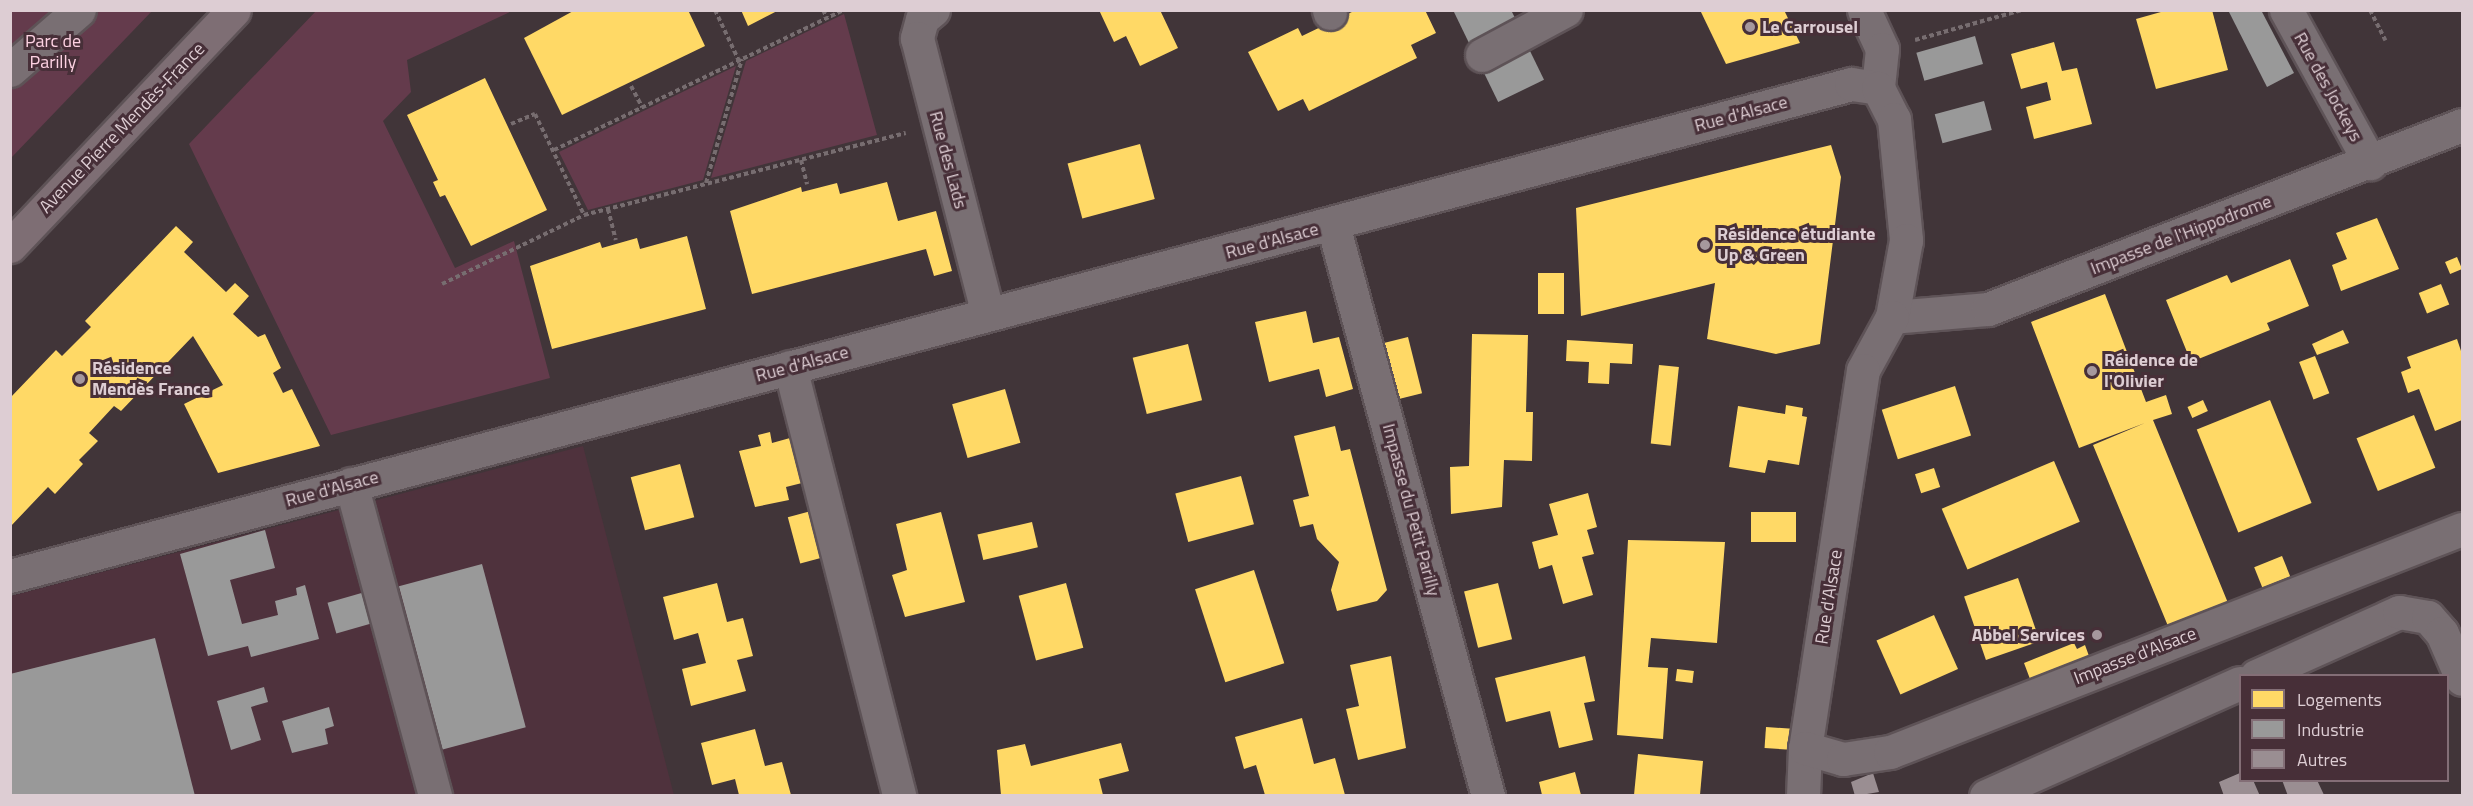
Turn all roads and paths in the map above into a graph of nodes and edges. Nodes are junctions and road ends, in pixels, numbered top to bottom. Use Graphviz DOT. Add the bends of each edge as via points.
graph roads {
  1 [pos="78,10"];
  2 [pos="234,10"];
  3 [pos="715,10"];
  4 [pos="823,10"];
  5 [pos="843,10"];
  6 [pos="933,10"];
  7 [pos="1566,10"];
  8 [pos="1864,10"];
  9 [pos="2022,10"];
  10 [pos="2286,10"];
  11 [pos="2370,10"];
  12 [pos="827,18"];
  13 [pos="2385,40"];
  14 [pos="1882,50"];
  15 [pos="1482,55"];
  16 [pos="740,60"];
  17 [pos="10,70"];
  18 [pos="631,86"];
  19 [pos="1878,88"];
  20 [pos="642,107"];
  21 [pos="511,124"];
  22 [pos="939,124"];
  23 [pos="2463,125"];
  24 [pos="554,150"];
  25 [pos="801,160"];
  26 [pos="2370,164"];
  27 [pos="706,184"];
  28 [pos="807,184"];
  29 [pos="608,209"];
  30 [pos="584,215"];
  31 [pos="1333,225"];
  32 [pos="616,240"];
  33 [pos="10,246"];
  34 [pos="442,284"];
  35 [pos="988,314"];
  36 [pos="1893,317"];
  37 [pos="790,367"];
  38 [pos="351,484"];
  39 [pos="2463,529"];
  40 [pos="10,576"];
  41 [pos="2258,674"];
  42 [pos="2463,679"];
  43 [pos="2239,683"];
  44 [pos="2463,685"];
  45 [pos="2449,691"];
  46 [pos="1805,748"];
  47 [pos="435,795"];
  48 [pos="899,795"];
  49 [pos="1488,795"];
  50 [pos="1803,795"];
  51 [pos="1986,795"];
  1 -- 17 [label="street"];
  2 -- 33 [label="main road, Avenue Pierre Mendès-France"];
  3 -- 16 [label="path"];
  4 -- 12 [label="path"];
  5 -- 12 [label="path"];
  6 -- 22 [label="street, Rue des Lads" via="922,19 917,38"];
  7 -- 15 [label="street"];
  8 -- 14 [label="street"];
  9 -- 14 [label="path"];
  10 -- 26 [label="street, Rue des Jockeys"];
  11 -- 13 [label="path"];
  12 -- 16 [label="path"];
  14 -- 19 [label="street"];
  16 -- 20 [label="path"];
  16 -- 27 [label="path"];
  18 -- 20 [label="path"];
  19 -- 31 [label="street, Rue d'Alsace" via="1851,84"];
  19 -- 36 [label="street, Rue d'Alsace" via="1894,119 1906,240"];
  20 -- 24 [label="path"];
  21 -- 24 [label="path" via="535,114"];
  22 -- 25 [label="path"];
  22 -- 35 [label="street, Rue des Lads"];
  23 -- 26 [label="street, Impasse de l'Hippodrome"];
  24 -- 30 [label="path"];
  25 -- 27 [label="path"];
  25 -- 28 [label="path"];
  26 -- 36 [label="street, Impasse de l'Hippodrome" via="1988,309"];
  27 -- 29 [label="path"];
  29 -- 30 [label="path"];
  29 -- 32 [label="path"];
  30 -- 34 [label="path"];
  31 -- 35 [label="street, Rue d'Alsace"];
  31 -- 49 [label="street, Impasse du Petit Parilly"];
  35 -- 37 [label="street, Rue d'Alsace"];
  36 -- 46 [label="street, Rue d'Alsace" via="1863,370"];
  37 -- 38 [label="street, Rue d'Alsace"];
  37 -- 48 [label="street"];
  38 -- 40 [label="street, Rue d'Alsace"];
  38 -- 47 [label="street"];
  39 -- 46 [label="street, Impasse d'Alsace" via="1890,752 1843,759"];
  41 -- 42 [label="street" via="2399,612 2428,617"];
  43 -- 51 [label="street"];
  44 -- 45 [label="street"];
  46 -- 50 [label="street, Rue d'Alsace"];
}
